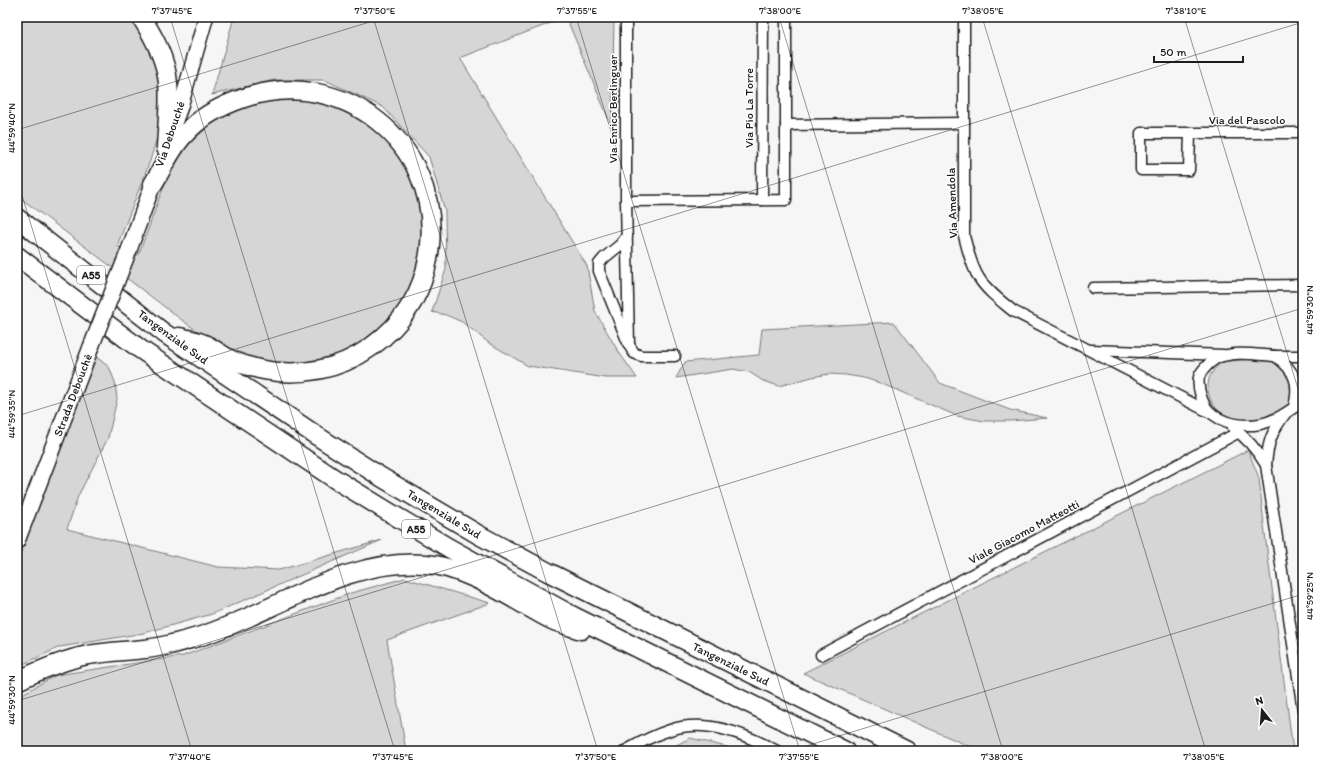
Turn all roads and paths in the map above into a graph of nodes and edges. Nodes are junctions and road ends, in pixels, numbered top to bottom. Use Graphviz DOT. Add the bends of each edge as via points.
graph roads {
  1 [pos="141,17"];
  2 [pos="206,17"];
  3 [pos="626,17"];
  4 [pos="763,17"];
  5 [pos="786,17"];
  6 [pos="964,17"];
  7 [pos="964,123"];
  8 [pos="786,125"];
  9 [pos="1190,133"];
  10 [pos="1303,133"];
  11 [pos="166,148"];
  12 [pos="153,184"];
  13 [pos="762,200"];
  14 [pos="626,201"];
  15 [pos="17,218"];
  16 [pos="626,236"];
  17 [pos="129,250"];
  18 [pos="17,256"];
  19 [pos="1303,285"];
  20 [pos="1093,288"];
  21 [pos="628,291"];
  22 [pos="608,294"];
  23 [pos="164,333"];
  24 [pos="629,345"];
  25 [pos="1088,349"];
  26 [pos="1303,349"];
  27 [pos="1229,355"];
  28 [pos="676,356"];
  29 [pos="1276,356"];
  30 [pos="1290,356"];
  31 [pos="1303,356"];
  32 [pos="1298,404"];
  33 [pos="1210,412"];
  34 [pos="1285,414"];
  35 [pos="1222,420"];
  36 [pos="1239,432"];
  37 [pos="1266,465"];
  38 [pos="17,540"];
  39 [pos="638,649"];
  40 [pos="821,655"];
  41 [pos="17,681"];
  42 [pos="1303,710"];
  43 [pos="625,751"];
  44 [pos="777,751"];
  45 [pos="846,751"];
  46 [pos="907,751"];
  1 -- 11 [label="highway" via="159,50 168,82"];
  2 -- 11 [label="main road, Via Debouché"];
  3 -- 14 [label="street, Via Enrico Berlinguer"];
  4 -- 13 [label="street, Via Pio La Torre"];
  5 -- 8 [label="street"];
  6 -- 7 [label="street, Via Amendola"];
  7 -- 8 [label="street"];
  7 -- 25 [label="street, Via Amendola" via="964,236 979,278 994,295 1013,310"];
  8 -- 13 [label="street" via="786,200"];
  9 -- 9 [label="street, Via del Pascolo" via="1141,133 1141,170 1189,170"];
  9 -- 10 [label="street, Via del Pascolo"];
  11 -- 12 [label="main road, Via Debouché"];
  12 -- 17 [label="main road, Via Debouché"];
  12 -- 23 [label="highway" via="184,134 197,122 234,101 256,94 299,90 342,100 375,118 404,148 414,165 428,200 431,220 429,258 425,276 408,310 384,337 351,360 303,373 278,372 251,367 203,344"];
  13 -- 14 [label="street"];
  14 -- 16 [label="street, Via Enrico Berlinguer"];
  15 -- 23 [label="highway, Tangenziale Sud / A55"];
  16 -- 21 [label="street, Via Enrico Berlinguer"];
  16 -- 22 [label="street" via="599,264 598,271"];
  17 -- 38 [label="main road, Strada Debouchè, bridge"];
  18 -- 39 [label="highway, A55" via="140,349 335,479 469,560"];
  19 -- 20 [label="street"];
  21 -- 22 [label="street" via="620,299"];
  21 -- 24 [label="street, Via Enrico Berlinguer"];
  22 -- 24 [label="street"];
  23 -- 46 [label="highway, Tangenziale Sud / A55" via="317,436 479,535"];
  24 -- 28 [label="street" via="634,353 641,356"];
  25 -- 27 [label="street, Via Amendola"];
  25 -- 33 [label="street, Via Amendola"];
  26 -- 30 [label="street"];
  27 -- 29 [label="street"];
  27 -- 33 [label="street" via="1216,359 1199,377 1202,402"];
  29 -- 30 [label="street"];
  29 -- 32 [label="street" via="1292,373 1297,384"];
  30 -- 31 [label="street"];
  32 -- 34 [label="street"];
  33 -- 35 [label="street"];
  34 -- 35 [label="street" via="1272,421 1250,425"];
  34 -- 37 [label="street" via="1270,439"];
  35 -- 36 [label="street"];
  36 -- 37 [label="street" via="1258,452"];
  36 -- 40 [label="street, Viale Giacomo Matteotti"];
  37 -- 42 [label="street"];
  39 -- 41 [label="highway" via="554,621 470,576 448,568 406,563 384,565 335,579 199,637 146,649 88,655 62,662"];
  39 -- 45 [label="highway, A55"];
  43 -- 44 [label="street" via="671,729 687,726 725,729"];
}
